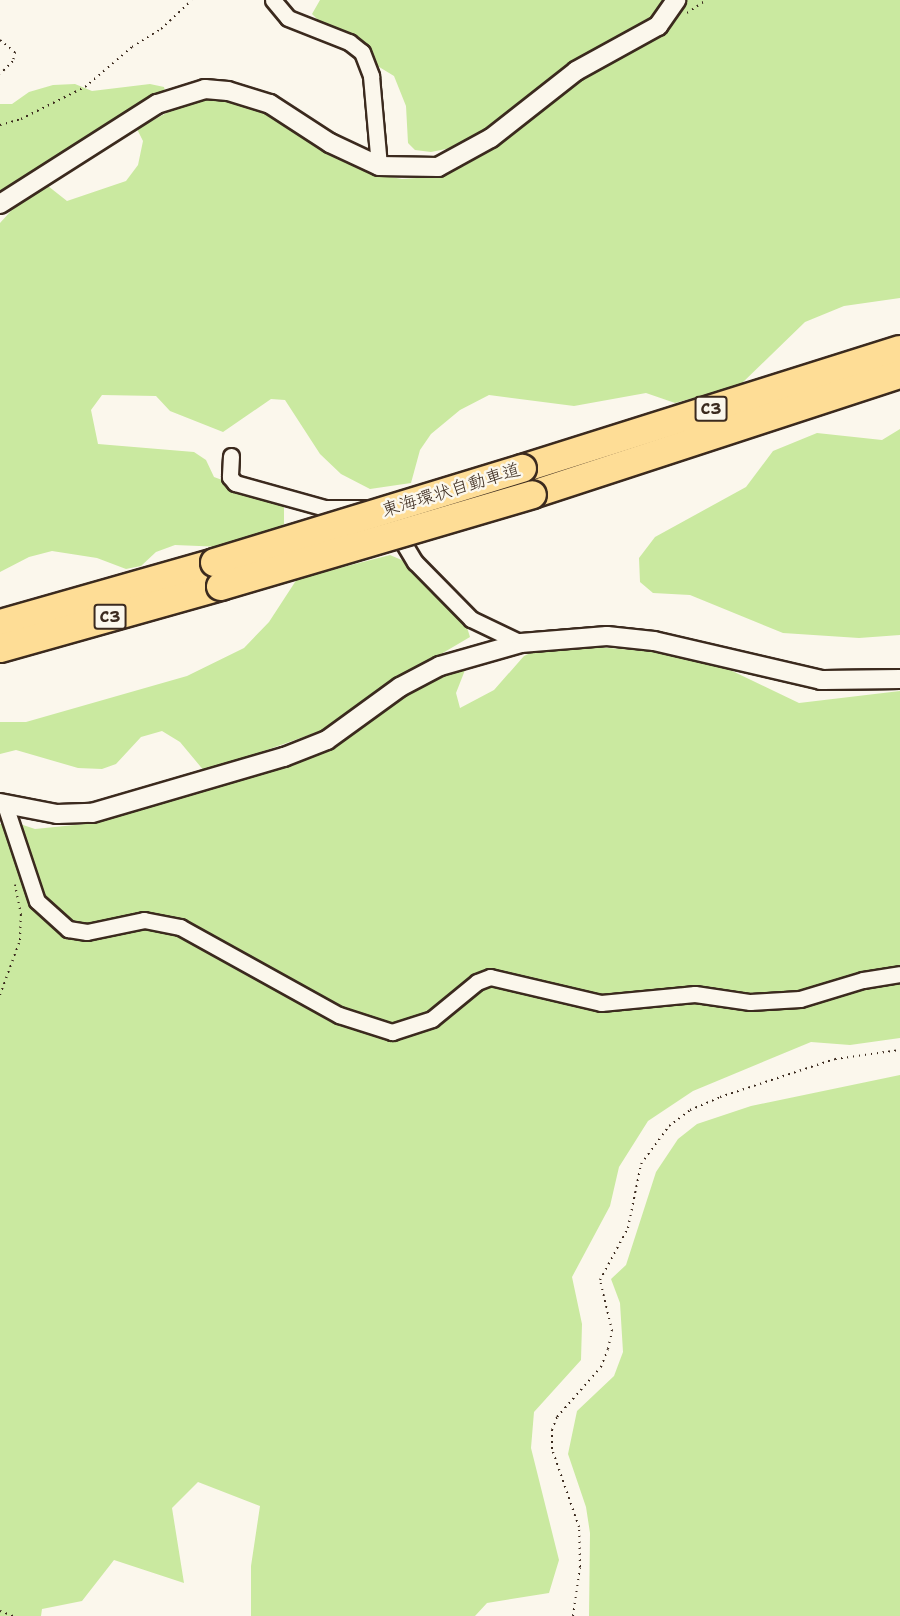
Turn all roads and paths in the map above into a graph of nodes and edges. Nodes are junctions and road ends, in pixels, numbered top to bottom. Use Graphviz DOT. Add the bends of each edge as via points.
graph roads {
  1 [pos="192,0"];
  2 [pos="273,0"];
  3 [pos="676,0"];
  4 [pos="0,40"];
  5 [pos="0,74"];
  6 [pos="0,124"];
  7 [pos="379,166"];
  8 [pos="0,204"];
  9 [pos="900,349"];
  10 [pos="900,374"];
  11 [pos="231,456"];
  12 [pos="217,574"];
  13 [pos="0,623"];
  14 [pos="521,643"];
  15 [pos="0,648"];
  16 [pos="900,679"];
  17 [pos="2,804"];
  18 [pos="14,879"];
  19 [pos="900,974"];
  20 [pos="0,995"];
  21 [pos="900,1050"];
  22 [pos="0,1611"];
  23 [pos="13,1616"];
  24 [pos="573,1616"];
  1 -- 6 [label="path" via="162,29 132,46 85,87"];
  2 -- 7 [label="street" via="288,18 349,42 362,52 371,76"];
  3 -- 7 [label="street" via="658,26 576,71 460,158 438,167"];
  4 -- 5 [label="path" via="15,51 13,61"];
  7 -- 8 [label="street" via="330,143 270,104 239,93 205,90 157,104"];
  9 -- 12 [label="highway, 東海環状自動車道 / C3, bridge" via="522,468"];
  10 -- 12 [label="highway, 東海環状自動車道 / C3, bridge" via="532,494"];
  11 -- 14 [label="street" via="230,477 235,483 325,508 367,508 384,514 415,562 471,619"];
  12 -- 13 [label="highway, 東海環状自動車道 / C3"];
  12 -- 15 [label="highway, 東海環状自動車道 / C3"];
  14 -- 16 [label="street" via="566,637 643,640 699,649 821,680"];
  14 -- 17 [label="street" via="440,666 400,687 327,740 284,757 92,813 57,814"];
  17 -- 19 [label="street" via="37,901 60,925 76,932 144,920 180,927 339,1015 392,1032 432,1018 477,982 490,977 601,1004 695,994 750,1002 801,999 863,980"];
  18 -- 20 [label="path" via="21,915 20,940"];
  21 -- 24 [label="path" via="835,1059 710,1101 669,1126 641,1164 628,1228 600,1280 612,1331 608,1349 601,1367 557,1417 552,1430 556,1462 576,1508 579,1527 580,1568"];
  22 -- 23 [label="path"];
}
